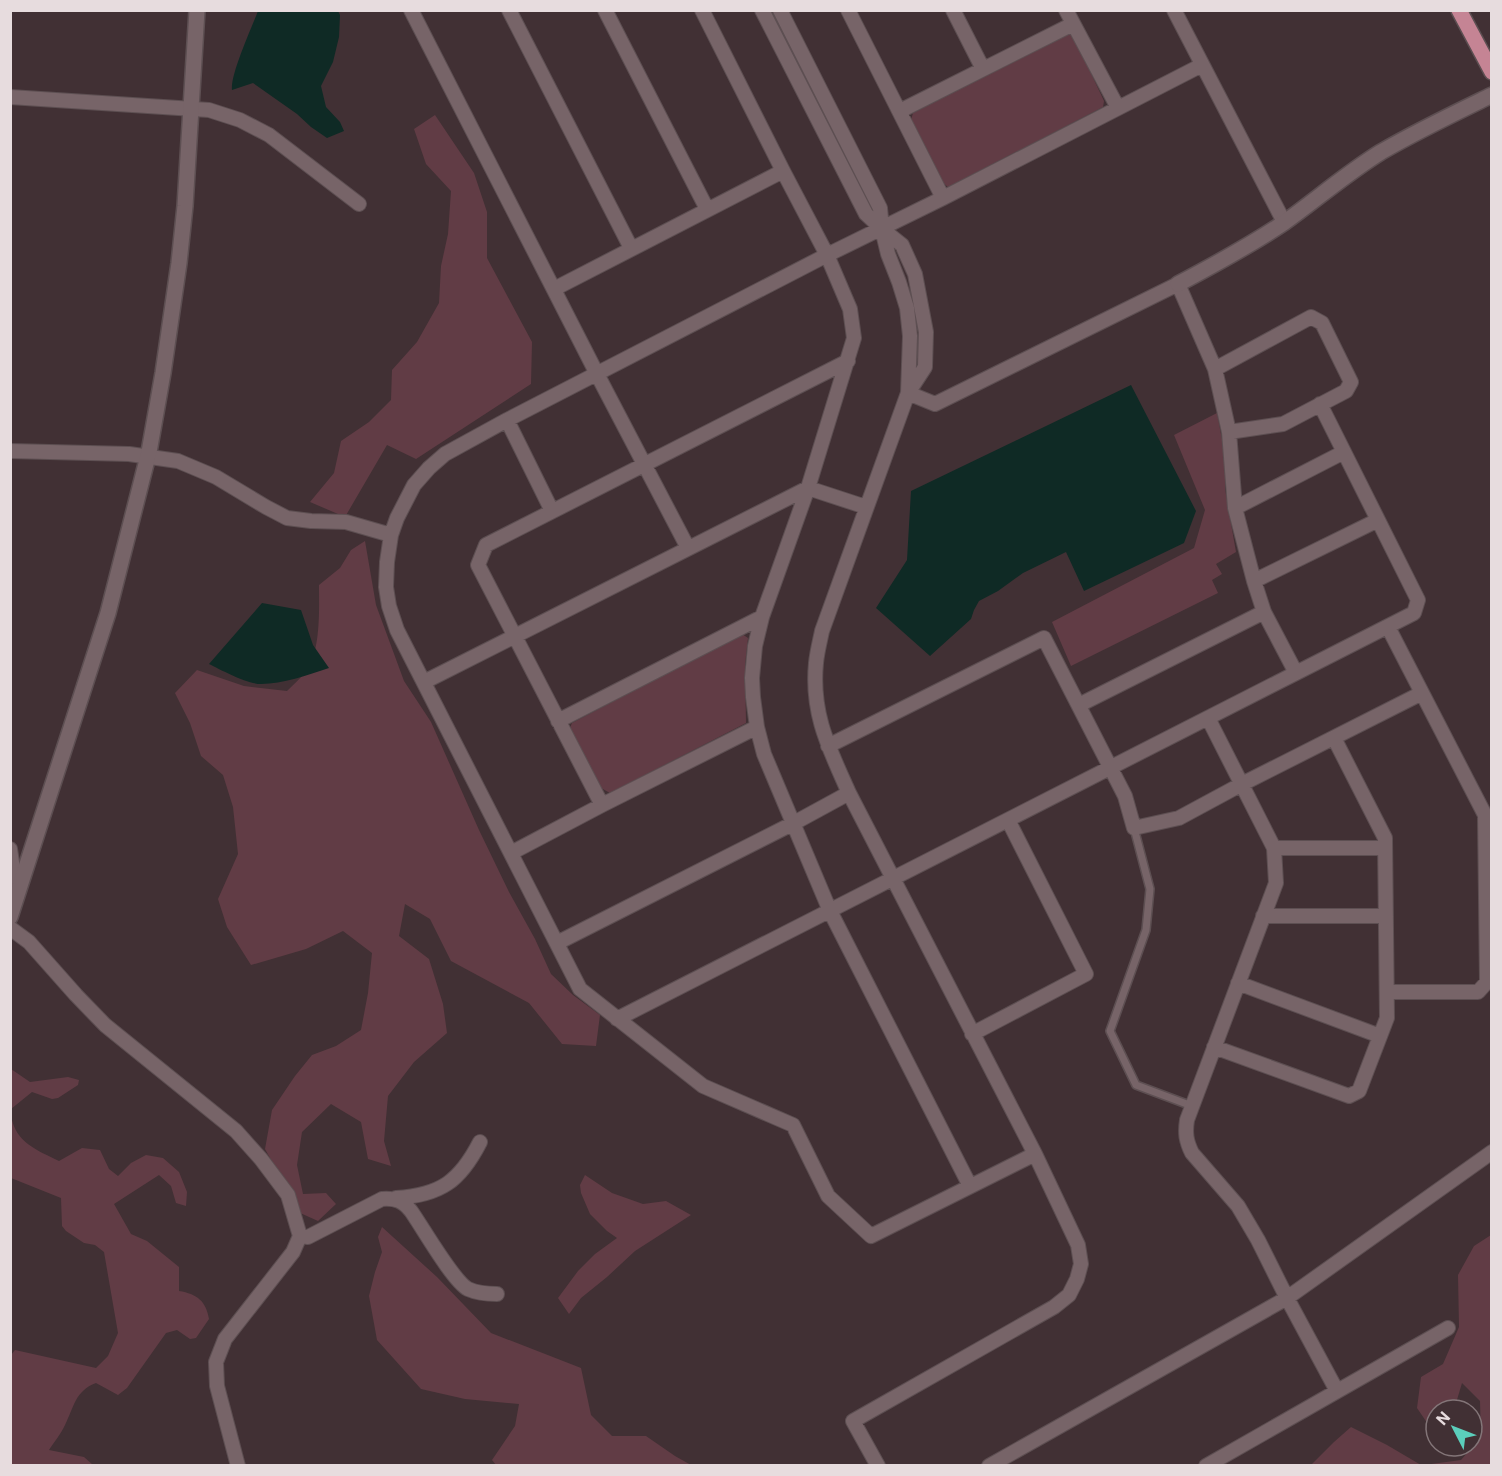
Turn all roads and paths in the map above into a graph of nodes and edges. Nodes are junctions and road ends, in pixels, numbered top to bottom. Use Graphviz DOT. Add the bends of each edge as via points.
graph roads {
  1 [pos="197,10"];
  2 [pos="411,10"];
  3 [pos="509,10"];
  4 [pos="605,10"];
  5 [pos="702,10"];
  6 [pos="762,10"];
  7 [pos="780,10"];
  8 [pos="848,10"];
  9 [pos="953,10"];
  10 [pos="1066,10"];
  11 [pos="1174,10"];
  12 [pos="1459,10"];
  13 [pos="1073,24"];
  14 [pos="1202,65"];
  15 [pos="983,69"];
  16 [pos="1491,72"];
  17 [pos="1491,95"];
  18 [pos="10,97"];
  19 [pos="1118,108"];
  20 [pos="190,109"];
  21 [pos="900,111"];
  22 [pos="783,171"];
  23 [pos="943,198"];
  24 [pos="359,204"];
  25 [pos="707,209"];
  26 [pos="1284,222"];
  27 [pos="882,229"];
  28 [pos="631,248"];
  29 [pos="828,255"];
  30 [pos="1178,284"];
  31 [pos="554,289"];
  32 [pos="848,361"];
  33 [pos="1215,369"];
  34 [pos="597,374"];
  35 [pos="908,393"];
  36 [pos="1320,404"];
  37 [pos="507,420"];
  38 [pos="1229,432"];
  39 [pos="10,451"];
  40 [pos="1344,452"];
  41 [pos="148,457"];
  42 [pos="645,464"];
  43 [pos="808,488"];
  44 [pos="866,507"];
  45 [pos="1235,507"];
  46 [pos="552,511"];
  47 [pos="1378,520"];
  48 [pos="391,535"];
  49 [pos="688,548"];
  50 [pos="1254,581"];
  51 [pos="1263,612"];
  52 [pos="762,616"];
  53 [pos="1388,627"];
  54 [pos="515,638"];
  55 [pos="1296,673"];
  56 [pos="424,682"];
  57 [pos="1422,693"];
  58 [pos="1079,705"];
  59 [pos="1208,718"];
  60 [pos="558,721"];
  61 [pos="757,728"];
  62 [pos="1334,738"];
  63 [pos="828,746"];
  64 [pos="1111,768"];
  65 [pos="1242,784"];
  66 [pos="849,793"];
  67 [pos="602,805"];
  68 [pos="1008,820"];
  69 [pos="794,823"];
  70 [pos="1134,828"];
  71 [pos="1274,848"];
  72 [pos="1385,848"];
  73 [pos="10,849"];
  74 [pos="511,853"];
  75 [pos="893,878"];
  76 [pos="17,898"];
  77 [pos="830,911"];
  78 [pos="1263,916"];
  79 [pos="1386,916"];
  80 [pos="10,917"];
  81 [pos="10,928"];
  82 [pos="557,943"];
  83 [pos="1238,983"];
  84 [pos="1387,992"];
  85 [pos="617,1019"];
  86 [pos="972,1034"];
  87 [pos="1380,1036"];
  88 [pos="1214,1047"];
  89 [pos="1192,1106"];
  90 [pos="480,1142"];
  91 [pos="1491,1152"];
  92 [pos="1035,1154"];
  93 [pos="970,1186"];
  94 [pos="394,1198"];
  95 [pos="300,1236"];
  96 [pos="496,1294"];
  97 [pos="1287,1298"];
  98 [pos="1448,1329"];
  99 [pos="1337,1391"];
  100 [pos="238,1466"];
  101 [pos="878,1466"];
  102 [pos="989,1466"];
  103 [pos="1206,1466"];
  1 -- 20 [label="street"];
  2 -- 31 [label="street"];
  3 -- 28 [label="street"];
  4 -- 25 [label="street"];
  5 -- 22 [label="street"];
  6 -- 27 [label="street" via="866,214"];
  7 -- 27 [label="street" via="880,208"];
  8 -- 21 [label="street"];
  9 -- 15 [label="street"];
  10 -- 13 [label="street"];
  11 -- 14 [label="street"];
  12 -- 16 [label="main road"];
  13 -- 15 [label="street"];
  13 -- 19 [label="street"];
  14 -- 19 [label="street"];
  14 -- 26 [label="street"];
  15 -- 21 [label="street"];
  17 -- 26 [label="street" via="1381,152"];
  18 -- 20 [label="street"];
  19 -- 23 [label="street"];
  20 -- 24 [label="street" via="209,110 240,120 269,135"];
  20 -- 41 [label="street" via="179,263"];
  21 -- 23 [label="street"];
  22 -- 25 [label="street"];
  22 -- 29 [label="street"];
  23 -- 27 [label="street"];
  25 -- 28 [label="street"];
  26 -- 30 [label="street"];
  27 -- 29 [label="street"];
  27 -- 35 [label="street" via="902,245 915,274 926,332 925,367"];
  28 -- 31 [label="street"];
  29 -- 32 [label="street" via="850,309 854,338"];
  29 -- 34 [label="street"];
  30 -- 33 [label="street"];
  30 -- 35 [label="street" via="935,404"];
  31 -- 34 [label="street"];
  32 -- 42 [label="street"];
  32 -- 43 [label="street"];
  33 -- 36 [label="street" via="1311,317 1322,323 1351,382 1346,391"];
  33 -- 38 [label="street"];
  34 -- 37 [label="street"];
  34 -- 42 [label="street"];
  35 -- 44 [label="street"];
  36 -- 38 [label="street" via="1283,424"];
  36 -- 40 [label="street"];
  37 -- 46 [label="street"];
  37 -- 48 [label="street" via="445,454 429,468 414,485"];
  38 -- 45 [label="street"];
  39 -- 41 [label="street"];
  40 -- 45 [label="street"];
  40 -- 47 [label="street"];
  41 -- 48 [label="street" via="178,461 216,477 288,518 346,522"];
  41 -- 76 [label="street" via="108,613"];
  42 -- 46 [label="street"];
  42 -- 49 [label="street"];
  43 -- 44 [label="street"];
  43 -- 49 [label="street"];
  43 -- 52 [label="street"];
  44 -- 63 [label="street" via="822,631 816,662 818,712"];
  45 -- 50 [label="street"];
  46 -- 54 [label="street" via="486,545 478,565"];
  47 -- 50 [label="street"];
  47 -- 53 [label="street" via="1418,600 1414,613"];
  48 -- 56 [label="street" via="386,587 389,606"];
  49 -- 54 [label="street"];
  50 -- 51 [label="street"];
  51 -- 55 [label="street"];
  51 -- 58 [label="street"];
  52 -- 60 [label="street"];
  52 -- 61 [label="street" via="752,678"];
  53 -- 55 [label="street"];
  53 -- 57 [label="street"];
  54 -- 56 [label="street"];
  54 -- 60 [label="street"];
  55 -- 59 [label="street"];
  56 -- 74 [label="street"];
  57 -- 62 [label="street"];
  57 -- 84 [label="street" via="1485,815 1487,982 1478,992"];
  58 -- 63 [label="street" via="1044,638"];
  58 -- 64 [label="street"];
  59 -- 64 [label="street"];
  59 -- 65 [label="street"];
  60 -- 67 [label="street"];
  61 -- 67 [label="street"];
  61 -- 69 [label="street"];
  62 -- 65 [label="street"];
  62 -- 72 [label="street" via="1385,838"];
  63 -- 66 [label="street"];
  64 -- 68 [label="street"];
  64 -- 70 [label="street" via="1125,796"];
  65 -- 70 [label="street" via="1179,818"];
  65 -- 71 [label="street"];
  66 -- 69 [label="street"];
  66 -- 75 [label="street"];
  67 -- 74 [label="street"];
  68 -- 75 [label="street"];
  68 -- 86 [label="street" via="1086,974"];
  69 -- 77 [label="street"];
  69 -- 82 [label="street"];
  70 -- 89 [label="lane" via="1150,889 1146,930 1110,1031 1136,1085"];
  71 -- 72 [label="street"];
  71 -- 78 [label="street" via="1276,883"];
  72 -- 79 [label="street"];
  73 -- 76 [label="street"];
  74 -- 82 [label="street"];
  75 -- 77 [label="street"];
  75 -- 86 [label="street"];
  76 -- 80 [label="street"];
  77 -- 85 [label="street"];
  77 -- 93 [label="street"];
  78 -- 79 [label="street"];
  78 -- 83 [label="street"];
  79 -- 84 [label="street"];
  81 -- 95 [label="street" via="29,942 105,1025 236,1131 288,1195"];
  82 -- 85 [label="street" via="580,990"];
  83 -- 87 [label="street"];
  83 -- 88 [label="street"];
  84 -- 87 [label="street" via="1387,1018"];
  85 -- 93 [label="street" via="703,1086 793,1125 828,1196 871,1236"];
  86 -- 92 [label="street"];
  87 -- 88 [label="street" via="1359,1091 1349,1096"];
  88 -- 89 [label="street"];
  89 -- 97 [label="street" via="1185,1132 1187,1144 1238,1206"];
  90 -- 94 [label="street" via="451,1182 413,1197"];
  91 -- 97 [label="street"];
  92 -- 93 [label="street"];
  92 -- 101 [label="street" via="1078,1245 1081,1264 1069,1295 853,1421"];
  94 -- 95 [label="street" via="382,1199 308,1237"];
  94 -- 96 [label="street" via="411,1211 457,1279 468,1288"];
  95 -- 100 [label="street" via="293,1251 225,1339 216,1362 217,1386"];
  97 -- 99 [label="street"];
  97 -- 102 [label="street"];
  98 -- 99 [label="street"];
  99 -- 103 [label="street"];
}
